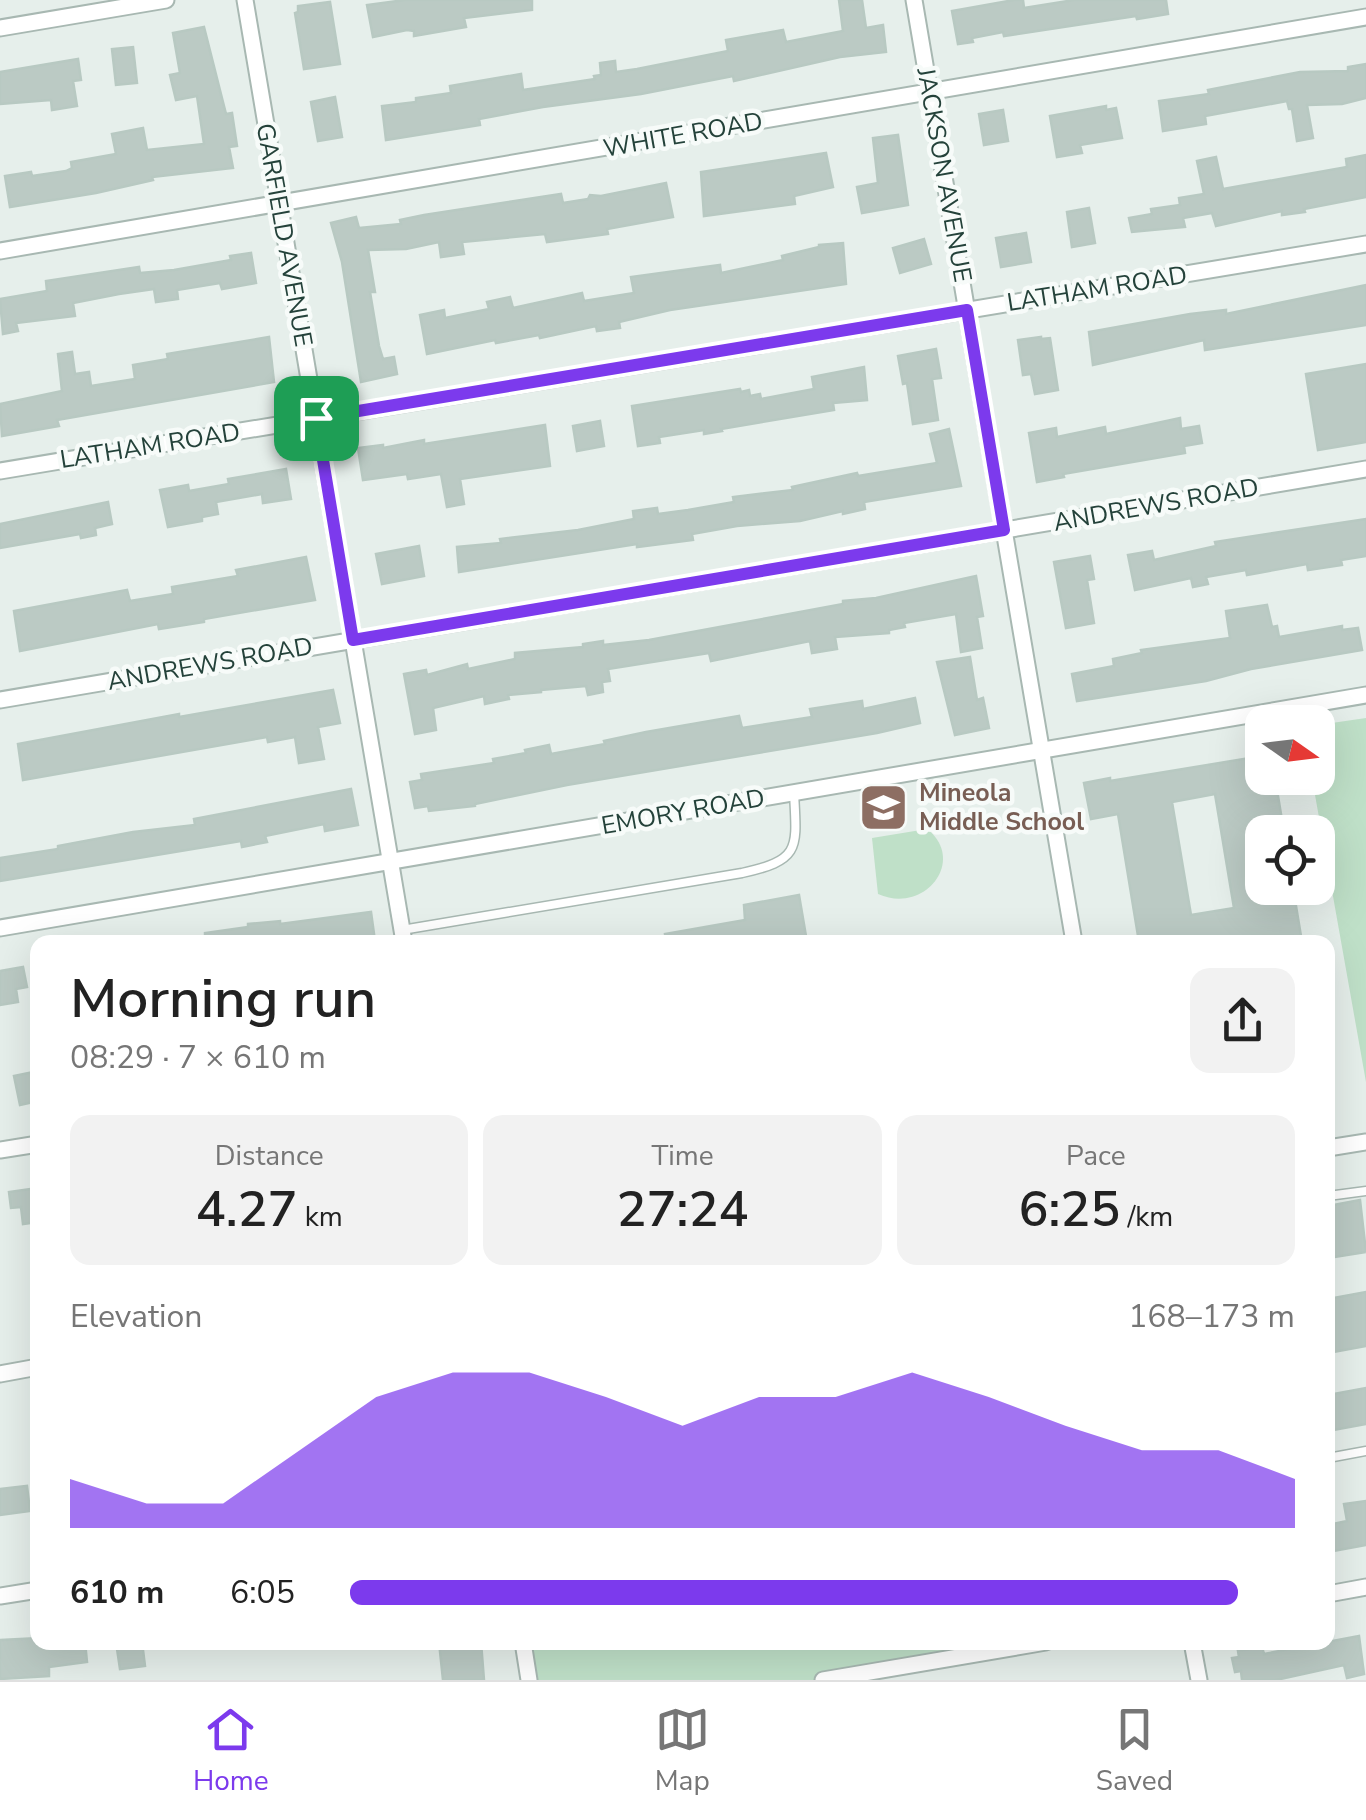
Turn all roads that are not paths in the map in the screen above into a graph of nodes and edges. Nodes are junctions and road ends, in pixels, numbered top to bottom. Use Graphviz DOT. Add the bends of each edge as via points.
graph roads {
  1 [pos="166,0"];
  2 [pos="244,0"];
  3 [pos="914,0"];
  4 [pos="1366,16"];
  5 [pos="0,28"];
  6 [pos="930,93"];
  7 [pos="279,204"];
  8 [pos="1366,244"];
  9 [pos="0,251"];
  10 [pos="967,310"];
  11 [pos="316,418"];
  12 [pos="1366,470"];
  13 [pos="0,471"];
  14 [pos="1004,530"];
  15 [pos="353,640"];
  16 [pos="1366,695"];
  17 [pos="0,700"];
  18 [pos="1042,751"];
  19 [pos="794,794"];
  20 [pos="391,863"];
  21 [pos="0,928"];
  22 [pos="403,935"];
  23 [pos="408,935"];
  24 [pos="1073,935"];
  25 [pos="1366,1142"];
  26 [pos="30,1145"];
  27 [pos="1335,1147"];
  28 [pos="0,1150"];
  29 [pos="1366,1190"];
  30 [pos="1335,1195"];
  31 [pos="30,1368"];
  32 [pos="0,1374"];
  33 [pos="1366,1452"];
  34 [pos="1335,1457"];
  35 [pos="1366,1588"];
  36 [pos="30,1591"];
  37 [pos="1335,1593"];
  38 [pos="0,1596"];
  39 [pos="524,1650"];
  40 [pos="999,1650"];
  41 [pos="1193,1650"];
  42 [pos="529,1680"];
  43 [pos="823,1680"];
  44 [pos="1199,1680"];
  1 -- 5 [label="street"];
  2 -- 7 [label="street, GARFIELD AVENUE"];
  3 -- 6 [label="street, JACKSON AVENUE"];
  4 -- 6 [label="street, WHITE ROAD"];
  6 -- 7 [label="street, WHITE ROAD"];
  6 -- 10 [label="street, JACKSON AVENUE"];
  7 -- 9 [label="street, WHITE ROAD"];
  7 -- 11 [label="street, GARFIELD AVENUE"];
  8 -- 10 [label="street, LATHAM ROAD"];
  10 -- 11 [label="street, LATHAM ROAD"];
  10 -- 14 [label="street, JACKSON AVENUE"];
  11 -- 13 [label="street, LATHAM ROAD"];
  11 -- 15 [label="street, GARFIELD AVENUE"];
  12 -- 14 [label="street, ANDREWS ROAD"];
  14 -- 15 [label="street, ANDREWS ROAD"];
  14 -- 18 [label="street, JACKSON AVENUE"];
  15 -- 17 [label="street, ANDREWS ROAD"];
  15 -- 20 [label="street, GARFIELD AVENUE"];
  16 -- 18 [label="street, EMORY ROAD"];
  18 -- 19 [label="street, EMORY ROAD"];
  18 -- 24 [label="street, JACKSON AVENUE"];
  19 -- 20 [label="street, EMORY ROAD"];
  19 -- 23 [label="lane" via="795,843 780,864"];
  20 -- 21 [label="street, EMORY ROAD"];
  20 -- 22 [label="street, GARFIELD AVENUE"];
  25 -- 27 [label="street"];
  26 -- 28 [label="street"];
  29 -- 30 [label="lane"];
  31 -- 32 [label="street"];
  33 -- 34 [label="lane"];
  35 -- 37 [label="street"];
  36 -- 38 [label="street"];
  39 -- 42 [label="street"];
  40 -- 43 [label="street"];
  41 -- 44 [label="street"];
}
